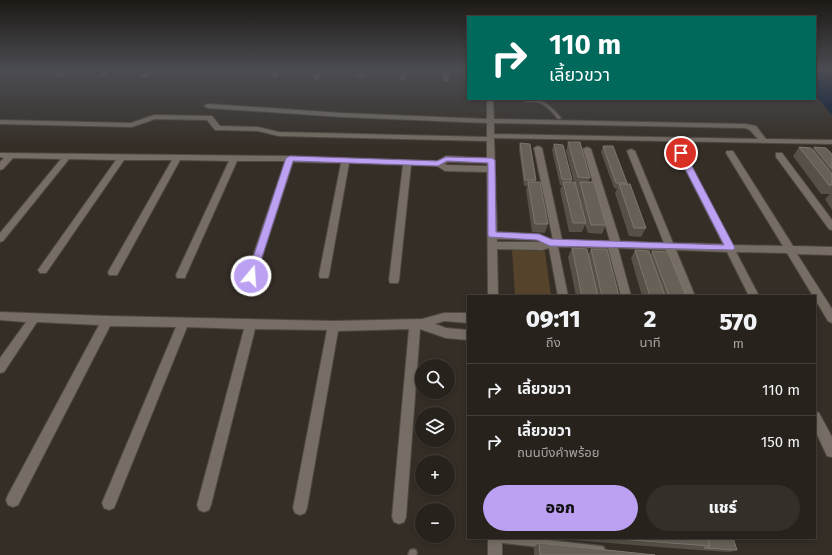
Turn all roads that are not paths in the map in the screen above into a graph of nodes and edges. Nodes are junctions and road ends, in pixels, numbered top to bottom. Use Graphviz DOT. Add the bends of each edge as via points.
graph roads {
  1 [pos="490,100"];
  2 [pos="527,101"];
  3 [pos="208,106"];
  4 [pos="491,118"];
  5 [pos="559,118"];
  6 [pos="750,119"];
  7 [pos="0,122"];
  8 [pos="491,137"];
  9 [pos="764,141"];
  10 [pos="832,142"];
  11 [pos="538,148"];
  12 [pos="587,149"];
  13 [pos="631,151"];
  14 [pos="681,153"];
  15 [pos="730,153"];
  16 [pos="0,155"];
  17 [pos="11,155"];
  18 [pos="780,155"];
  19 [pos="67,156"];
  20 [pos="235,157"];
  21 [pos="122,158"];
  22 [pos="177,158"];
  23 [pos="290,158"];
  24 [pos="346,160"];
  25 [pos="407,162"];
  26 [pos="492,165"];
  27 [pos="0,167"];
  28 [pos="832,227"];
  29 [pos="0,239"];
  30 [pos="492,240"];
  31 [pos="554,243"];
  32 [pos="614,244"];
  33 [pos="670,246"];
  34 [pos="730,248"];
  35 [pos="789,250"];
  36 [pos="832,251"];
  37 [pos="44,270"];
  38 [pos="113,272"];
  39 [pos="182,275"];
  40 [pos="324,275"];
  41 [pos="251,276"];
  42 [pos="394,280"];
  43 [pos="493,295"];
  44 [pos="563,295"];
  45 [pos="626,295"];
  46 [pos="690,295"];
  47 [pos="754,295"];
  48 [pos="0,316"];
  49 [pos="34,317"];
  50 [pos="467,318"];
  51 [pos="832,318"];
  52 [pos="107,320"];
  53 [pos="184,322"];
  54 [pos="251,324"];
  55 [pos="418,324"];
  56 [pos="333,326"];
  57 [pos="467,335"];
  58 [pos="0,368"];
  59 [pos="816,419"];
  60 [pos="832,451"];
  61 [pos="13,500"];
  62 [pos="109,503"];
  63 [pos="204,505"];
  64 [pos="300,508"];
  65 [pos="399,517"];
  66 [pos="495,539"];
  67 [pos="504,539"];
  68 [pos="612,551"];
  69 [pos="495,555"];
  1 -- 4 [label="street"];
  2 -- 5 [label="lane" via="536,100 550,107"];
  3 -- 4 [label="street" via="289,113"];
  4 -- 5 [label="street"];
  4 -- 8 [label="street"];
  4 -- 9 [label="street" via="745,126 753,128"];
  5 -- 6 [label="street"];
  7 -- 8 [label="street" via="132,125 154,117 209,118 218,128 258,129 279,134"];
  8 -- 9 [label="street"];
  8 -- 26 [label="street"];
  9 -- 10 [label="street"];
  11 -- 31 [label="street"];
  12 -- 32 [label="street"];
  13 -- 33 [label="street"];
  14 -- 34 [label="street"];
  15 -- 35 [label="street"];
  16 -- 17 [label="street"];
  17 -- 19 [label="street"];
  17 -- 27 [label="street"];
  18 -- 28 [label="street"];
  19 -- 21 [label="street"];
  19 -- 29 [label="street"];
  20 -- 22 [label="street"];
  20 -- 23 [label="street"];
  20 -- 39 [label="street"];
  21 -- 22 [label="street"];
  21 -- 37 [label="street"];
  22 -- 38 [label="street"];
  23 -- 24 [label="street"];
  23 -- 41 [label="street"];
  24 -- 25 [label="street"];
  24 -- 40 [label="street"];
  25 -- 26 [label="street" via="438,164 445,168"];
  25 -- 42 [label="street"];
  26 -- 30 [label="street"];
  30 -- 31 [label="street" via="542,246"];
  30 -- 43 [label="street"];
  31 -- 32 [label="street"];
  31 -- 44 [label="street"];
  32 -- 33 [label="street"];
  32 -- 45 [label="street"];
  33 -- 34 [label="street"];
  33 -- 46 [label="street"];
  34 -- 35 [label="street"];
  34 -- 47 [label="street"];
  35 -- 36 [label="street"];
  35 -- 51 [label="street"];
  48 -- 49 [label="street"];
  49 -- 52 [label="street"];
  49 -- 58 [label="street"];
  50 -- 55 [label="street" via="444,317"];
  52 -- 53 [label="street"];
  52 -- 61 [label="street"];
  53 -- 54 [label="street"];
  53 -- 62 [label="street"];
  54 -- 56 [label="street"];
  54 -- 63 [label="street"];
  55 -- 56 [label="street"];
  55 -- 57 [label="street" via="446,333"];
  55 -- 65 [label="street"];
  56 -- 64 [label="street"];
  59 -- 60 [label="street"];
  66 -- 69 [label="street"];
  67 -- 68 [label="lane"];
}
